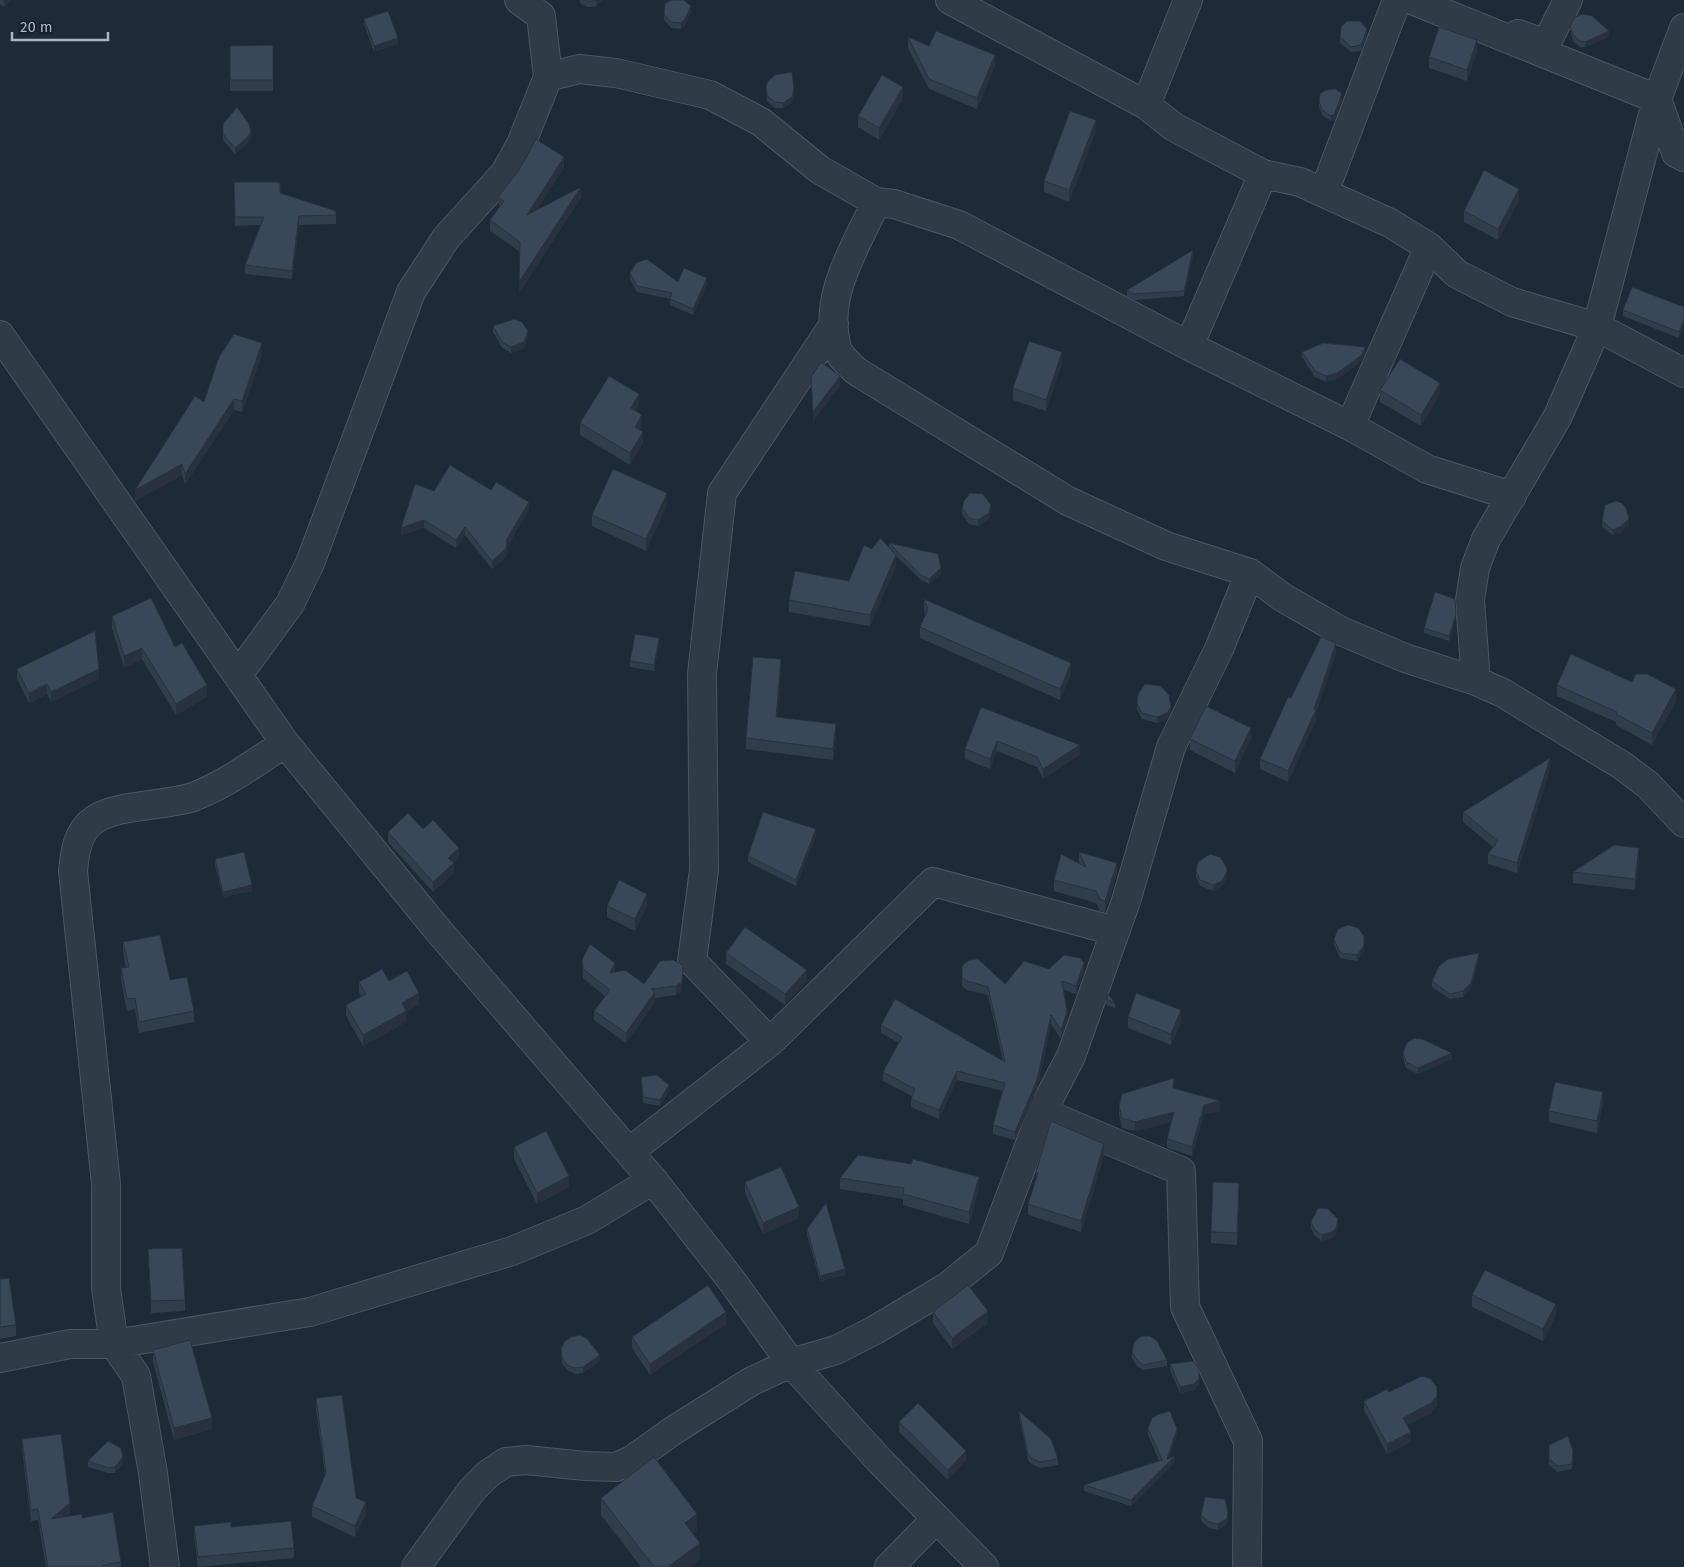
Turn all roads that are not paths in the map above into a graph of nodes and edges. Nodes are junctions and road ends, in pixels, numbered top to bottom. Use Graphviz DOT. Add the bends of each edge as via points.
graph roads {
  1 [pos="519,0"];
  2 [pos="950,0"];
  3 [pos="1188,0"];
  4 [pos="1397,0"];
  5 [pos="1413,0"];
  6 [pos="1568,0"];
  7 [pos="543,8"];
  8 [pos="1684,28"];
  9 [pos="548,77"];
  10 [pos="1657,99"];
  11 [pos="1146,105"];
  12 [pos="1684,157"];
  13 [pos="1263,174"];
  14 [pos="1324,192"];
  15 [pos="876,202"];
  16 [pos="1429,247"];
  17 [pos="834,324"];
  18 [pos="1597,326"];
  19 [pos="0,335"];
  20 [pos="1189,346"];
  21 [pos="1684,373"];
  22 [pos="1350,426"];
  23 [pos="1512,496"];
  24 [pos="1250,573"];
  25 [pos="238,675"];
  26 [pos="1476,681"];
  27 [pos="285,743"];
  28 [pos="1684,822"];
  29 [pos="1115,931"];
  30 [pos="770,1042"];
  31 [pos="1042,1112"];
  32 [pos="629,1152"];
  33 [pos="653,1180"];
  34 [pos="114,1344"];
  35 [pos="0,1358"];
  36 [pos="791,1363"];
  37 [pos="936,1519"];
  38 [pos="165,1567"];
  39 [pos="416,1567"];
  40 [pos="889,1567"];
  41 [pos="984,1567"];
  42 [pos="1247,1567"];
  1 -- 7 [label="street"];
  2 -- 11 [label="street"];
  3 -- 11 [label="street"];
  4 -- 14 [label="street"];
  5 -- 6 [label="street" via="1546,44"];
  5 -- 10 [label="street"];
  7 -- 9 [label="street"];
  8 -- 10 [label="street"];
  9 -- 15 [label="street" via="579,69 588,70 626,75 710,95 761,122 820,170"];
  9 -- 25 [label="street" via="506,173 446,238 411,292 310,563 290,604"];
  10 -- 12 [label="street" via="1676,153"];
  10 -- 18 [label="street"];
  11 -- 13 [label="street" via="1174,127"];
  13 -- 14 [label="street" via="1300,182"];
  13 -- 20 [label="street"];
  14 -- 16 [label="street" via="1390,223"];
  15 -- 17 [label="street" via="835,292"];
  15 -- 20 [label="street" via="894,204 960,226"];
  16 -- 18 [label="street" via="1457,274 1512,302"];
  16 -- 22 [label="street"];
  17 -- 24 [label="street" via="837,350 856,372 1068,501 1166,546"];
  17 -- 30 [label="street" via="722,493 702,674 704,870 692,961"];
  18 -- 21 [label="street"];
  18 -- 23 [label="street" via="1558,416"];
  19 -- 25 [label="street"];
  20 -- 22 [label="street"];
  22 -- 23 [label="street" via="1427,469"];
  23 -- 26 [label="street" via="1486,540 1475,568 1470,600"];
  24 -- 26 [label="street" via="1282,597 1341,631 1405,658"];
  24 -- 29 [label="street" via="1219,649 1171,747"];
  25 -- 27 [label="street"];
  26 -- 28 [label="street" via="1503,693 1623,766 1648,785"];
  27 -- 32 [label="street" via="437,929"];
  27 -- 34 [label="street" via="225,782 192,797 94,819 83,830 76,847 74,871 106,1184 106,1288"];
  29 -- 30 [label="street" via="933,882"];
  29 -- 31 [label="street" via="1070,1056"];
  30 -- 32 [label="street"];
  31 -- 36 [label="street" via="989,1253 947,1286 875,1330 836,1350"];
  31 -- 42 [label="street" via="1182,1171 1185,1307 1248,1441"];
  32 -- 33 [label="street"];
  33 -- 34 [label="street" via="587,1220 512,1251 430,1277 310,1312"];
  33 -- 36 [label="street"];
  34 -- 35 [label="street" via="70,1344"];
  34 -- 38 [label="street" via="136,1376 154,1474"];
  36 -- 37 [label="street"];
  36 -- 39 [label="street" via="752,1380 632,1460 616,1467 526,1460 506,1462 472,1490"];
  37 -- 40 [label="street"];
  37 -- 41 [label="street"];
}
